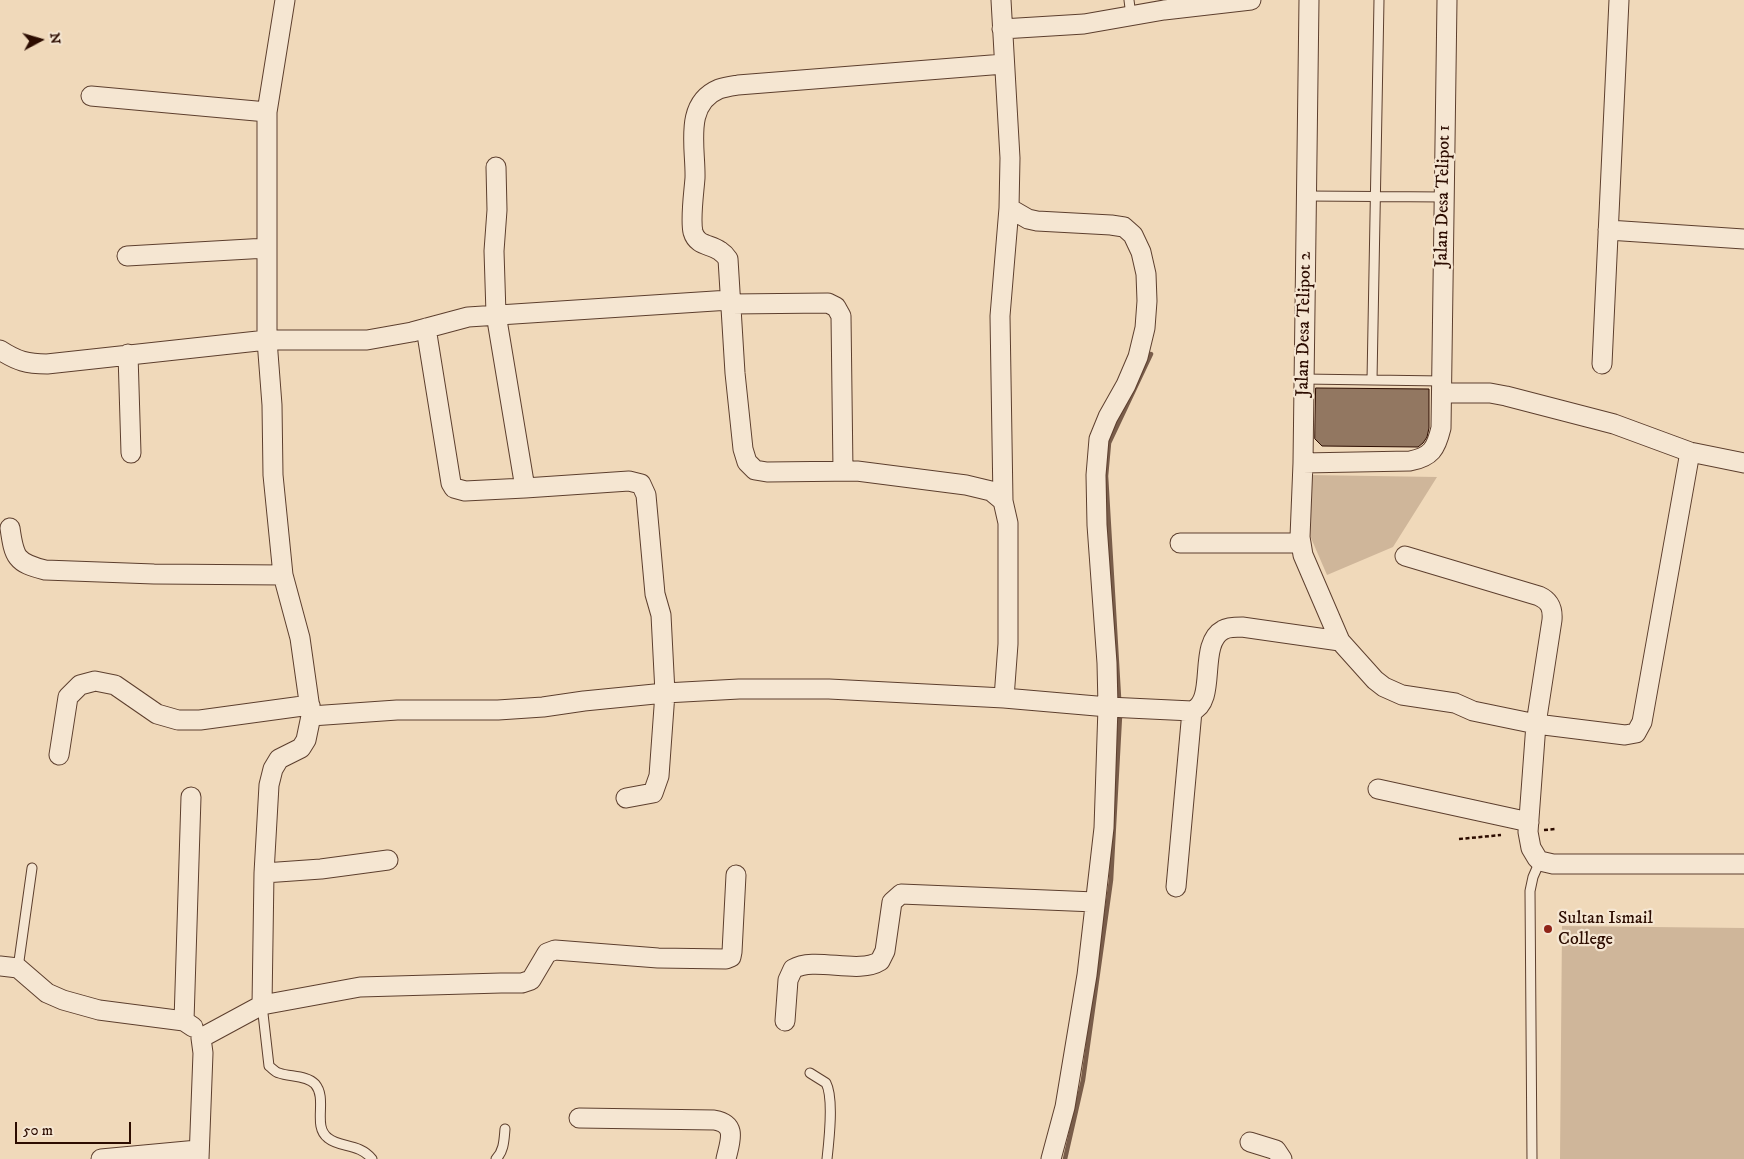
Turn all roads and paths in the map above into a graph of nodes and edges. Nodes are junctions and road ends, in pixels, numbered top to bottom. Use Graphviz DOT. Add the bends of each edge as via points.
graph roads {
  1 [pos="285,0"];
  2 [pos="1001,0"];
  3 [pos="1252,0"];
  4 [pos="1309,0"];
  5 [pos="1378,0"];
  6 [pos="1447,0"];
  7 [pos="1619,0"];
  8 [pos="1130,8"];
  9 [pos="1002,28"];
  10 [pos="1004,64"];
  11 [pos="90,96"];
  12 [pos="267,112"];
  13 [pos="496,167"];
  14 [pos="1307,196"];
  15 [pos="1375,197"];
  16 [pos="1444,197"];
  17 [pos="1009,208"];
  18 [pos="1608,230"];
  19 [pos="1744,239"];
  20 [pos="267,248"];
  21 [pos="127,256"];
  22 [pos="731,302"];
  23 [pos="496,314"];
  24 [pos="426,328"];
  25 [pos="267,340"];
  26 [pos="0,350"];
  27 [pos="128,354"];
  28 [pos="1602,364"];
  29 [pos="1304,380"];
  30 [pos="1372,380"];
  31 [pos="1442,387"];
  32 [pos="1690,452"];
  33 [pos="131,453"];
  34 [pos="1302,462"];
  35 [pos="1744,463"];
  36 [pos="843,471"];
  37 [pos="525,488"];
  38 [pos="1003,501"];
  39 [pos="10,528"];
  40 [pos="1180,543"];
  41 [pos="1300,543"];
  42 [pos="1405,556"];
  43 [pos="283,575"];
  44 [pos="1340,641"];
  45 [pos="665,693"];
  46 [pos="1004,698"];
  47 [pos="1108,707"];
  48 [pos="310,710"];
  49 [pos="1192,711"];
  50 [pos="1536,724"];
  51 [pos="59,756"];
  52 [pos="1378,789"];
  53 [pos="191,797"];
  54 [pos="626,798"];
  55 [pos="1529,822"];
  56 [pos="388,860"];
  57 [pos="1540,861"];
  58 [pos="1744,864"];
  59 [pos="32,868"];
  60 [pos="264,873"];
  61 [pos="736,875"];
  62 [pos="1176,887"];
  63 [pos="1095,902"];
  64 [pos="9,967"];
  65 [pos="262,1005"];
  66 [pos="184,1021"];
  67 [pos="786,1021"];
  68 [pos="201,1038"];
  69 [pos="810,1073"];
  70 [pos="579,1118"];
  71 [pos="504,1129"];
  72 [pos="1250,1142"];
  73 [pos="199,1155"];
  74 [pos="101,1159"];
  75 [pos="372,1159"];
  76 [pos="496,1159"];
  77 [pos="726,1159"];
  78 [pos="827,1159"];
  79 [pos="1052,1159"];
  80 [pos="1282,1159"];
  81 [pos="1532,1159"];
  1 -- 12 [label="street"];
  2 -- 9 [label="street"];
  3 -- 8 [label="street"];
  4 -- 14 [label="street, Jalan Desa Telipot 2"];
  5 -- 15 [label="lane"];
  6 -- 16 [label="street, Jalan Desa Telipot 1"];
  7 -- 18 [label="street"];
  8 -- 9 [label="street" via="1084,24"];
  9 -- 10 [label="street"];
  10 -- 17 [label="street" via="1010,158"];
  10 -- 22 [label="street" via="738,85 720,88 707,95 694,120 693,232 699,242 720,250 728,259"];
  11 -- 12 [label="street"];
  12 -- 20 [label="street"];
  13 -- 23 [label="street"];
  14 -- 15 [label="lane"];
  14 -- 29 [label="street, Jalan Desa Telipot 2"];
  15 -- 16 [label="lane"];
  15 -- 30 [label="lane"];
  16 -- 31 [label="street, Jalan Desa Telipot 1"];
  17 -- 38 [label="street" via="1000,316"];
  17 -- 47 [label="street" via="1028,219 1124,227 1133,235 1145,267 1145,328 1138,357 1099,439 1096,476 1099,567"];
  18 -- 19 [label="street"];
  18 -- 28 [label="street"];
  20 -- 21 [label="street"];
  20 -- 25 [label="street"];
  22 -- 23 [label="street"];
  22 -- 36 [label="street" via="734,373 746,462 755,470 767,472"];
  22 -- 36 [label="street" via="828,303 836,307 841,316"];
  23 -- 24 [label="street" via="468,317"];
  23 -- 37 [label="street"];
  24 -- 25 [label="street" via="367,340"];
  24 -- 37 [label="street" via="450,483 465,491"];
  25 -- 27 [label="street"];
  25 -- 43 [label="street" via="273,475"];
  26 -- 27 [label="street" via="15,360 32,364 79,362"];
  27 -- 33 [label="street"];
  29 -- 30 [label="lane"];
  29 -- 34 [label="street, Jalan Desa Telipot 2"];
  30 -- 31 [label="lane"];
  31 -- 32 [label="street" via="1506,396 1614,424"];
  31 -- 34 [label="street, Jalan Desa Telipot 1" via="1438,441 1422,458 1410,461"];
  32 -- 35 [label="street"];
  32 -- 50 [label="street, Jalan Desa Telipot 2" via="1640,728 1636,733 1625,735"];
  34 -- 41 [label="street, Jalan Desa Telipot 2"];
  36 -- 38 [label="street" via="966,485 991,491"];
  37 -- 45 [label="street" via="629,480 645,489 655,594 661,615"];
  38 -- 46 [label="street" via="1008,523 1008,644"];
  39 -- 43 [label="street" via="18,559 45,570"];
  40 -- 41 [label="street"];
  41 -- 44 [label="street, Jalan Desa Telipot 2"];
  42 -- 50 [label="street" via="1539,596 1551,605 1552,620"];
  43 -- 48 [label="street" via="300,638"];
  44 -- 49 [label="street" via="1242,627 1223,630 1211,645 1203,700"];
  44 -- 50 [label="street, Jalan Desa Telipot 2" via="1375,680 1393,692"];
  45 -- 46 [label="street" via="829,689"];
  45 -- 48 [label="street" via="516,709"];
  45 -- 54 [label="street" via="659,776 653,793"];
  46 -- 47 [label="street"];
  47 -- 49 [label="street"];
  47 -- 63 [label="street" via="1104,828"];
  48 -- 51 [label="street" via="178,720 157,714 115,685 95,680 80,685 68,697"];
  48 -- 60 [label="street" via="306,740 301,748 279,759 273,769"];
  49 -- 62 [label="street"];
  50 -- 55 [label="street"];
  52 -- 55 [label="street"];
  53 -- 66 [label="street"];
  55 -- 57 [label="street" via="1531,848"];
  56 -- 60 [label="street"];
  57 -- 58 [label="street" via="1553,864"];
  57 -- 81 [label="lane" via="1530,891"];
  59 -- 64 [label="lane"];
  60 -- 65 [label="street"];
  61 -- 65 [label="street" via="732,952 726,959 658,958 555,950 547,953 531,980 522,983 360,987"];
  63 -- 67 [label="street" via="901,894 892,902 885,951 880,961 869,966 804,965 793,969 788,980"];
  63 -- 79 [label="street" via="1087,975"];
  64 -- 66 [label="street" via="63,1000 99,1010"];
  65 -- 68 [label="street"];
  65 -- 75 [label="lane" via="269,1066 277,1072 315,1083 319,1092 321,1131 328,1139 364,1151"];
  66 -- 68 [label="street" via="195,1028"];
  68 -- 73 [label="street"];
  69 -- 78 [label="lane" via="826,1082 830,1094"];
  70 -- 77 [label="street" via="724,1122 731,1134"];
  71 -- 76 [label="lane" via="504,1144"];
  72 -- 80 [label="street" via="1276,1150"];
  73 -- 74 [label="street"];
}
